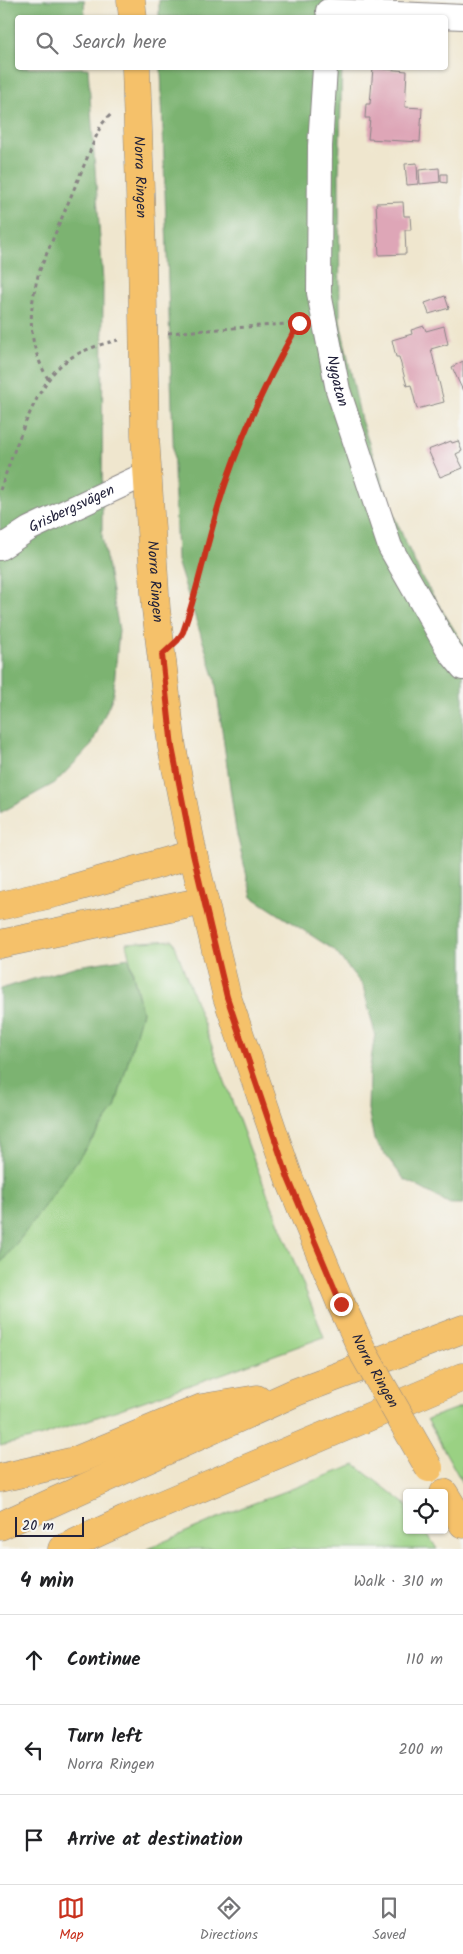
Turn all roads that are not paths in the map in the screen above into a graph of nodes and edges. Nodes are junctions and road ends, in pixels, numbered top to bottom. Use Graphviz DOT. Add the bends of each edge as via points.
graph roads {
  1 [pos="131,0"];
  2 [pos="328,10"];
  3 [pos="133,15"];
  4 [pos="424,15"];
  5 [pos="448,16"];
  6 [pos="463,17"];
  7 [pos="136,70"];
  8 [pos="325,70"];
  9 [pos="148,473"];
  10 [pos="0,548"];
  11 [pos="463,668"];
  12 [pos="193,854"];
  13 [pos="204,902"];
  14 [pos="0,906"];
  15 [pos="0,944"];
  16 [pos="463,1329"];
  17 [pos="461,1378"];
  18 [pos="296,1392"];
  19 [pos="0,1478"];
  20 [pos="442,1489"];
  21 [pos="448,1500"];
  22 [pos="463,1524"];
  23 [pos="0,1526"];
  24 [pos="62,1549"];
  1 -- 3 [label="main road"];
  2 -- 4 [label="street"];
  5 -- 6 [label="street"];
  7 -- 9 [label="main road, Norra Ringen"];
  8 -- 11 [label="street, Nygatan" via="320,146 319,293 338,390 390,547 450,652"];
  9 -- 10 [label="street, Grisbergsvägen" via="29,529"];
  9 -- 12 [label="main road, Norra Ringen" via="156,609 172,747"];
  12 -- 13 [label="main road, Norra Ringen"];
  12 -- 14 [label="main road"];
  13 -- 15 [label="main road"];
  13 -- 20 [label="main road, Norra Ringen, bridge" via="230,1006 288,1178 364,1354"];
  16 -- 18 [label="main road"];
  17 -- 24 [label="main road"];
  18 -- 19 [label="main road" via="202,1408 75,1461"];
  18 -- 23 [label="main road"];
  21 -- 22 [label="main road, Norra Ringen"];
}
